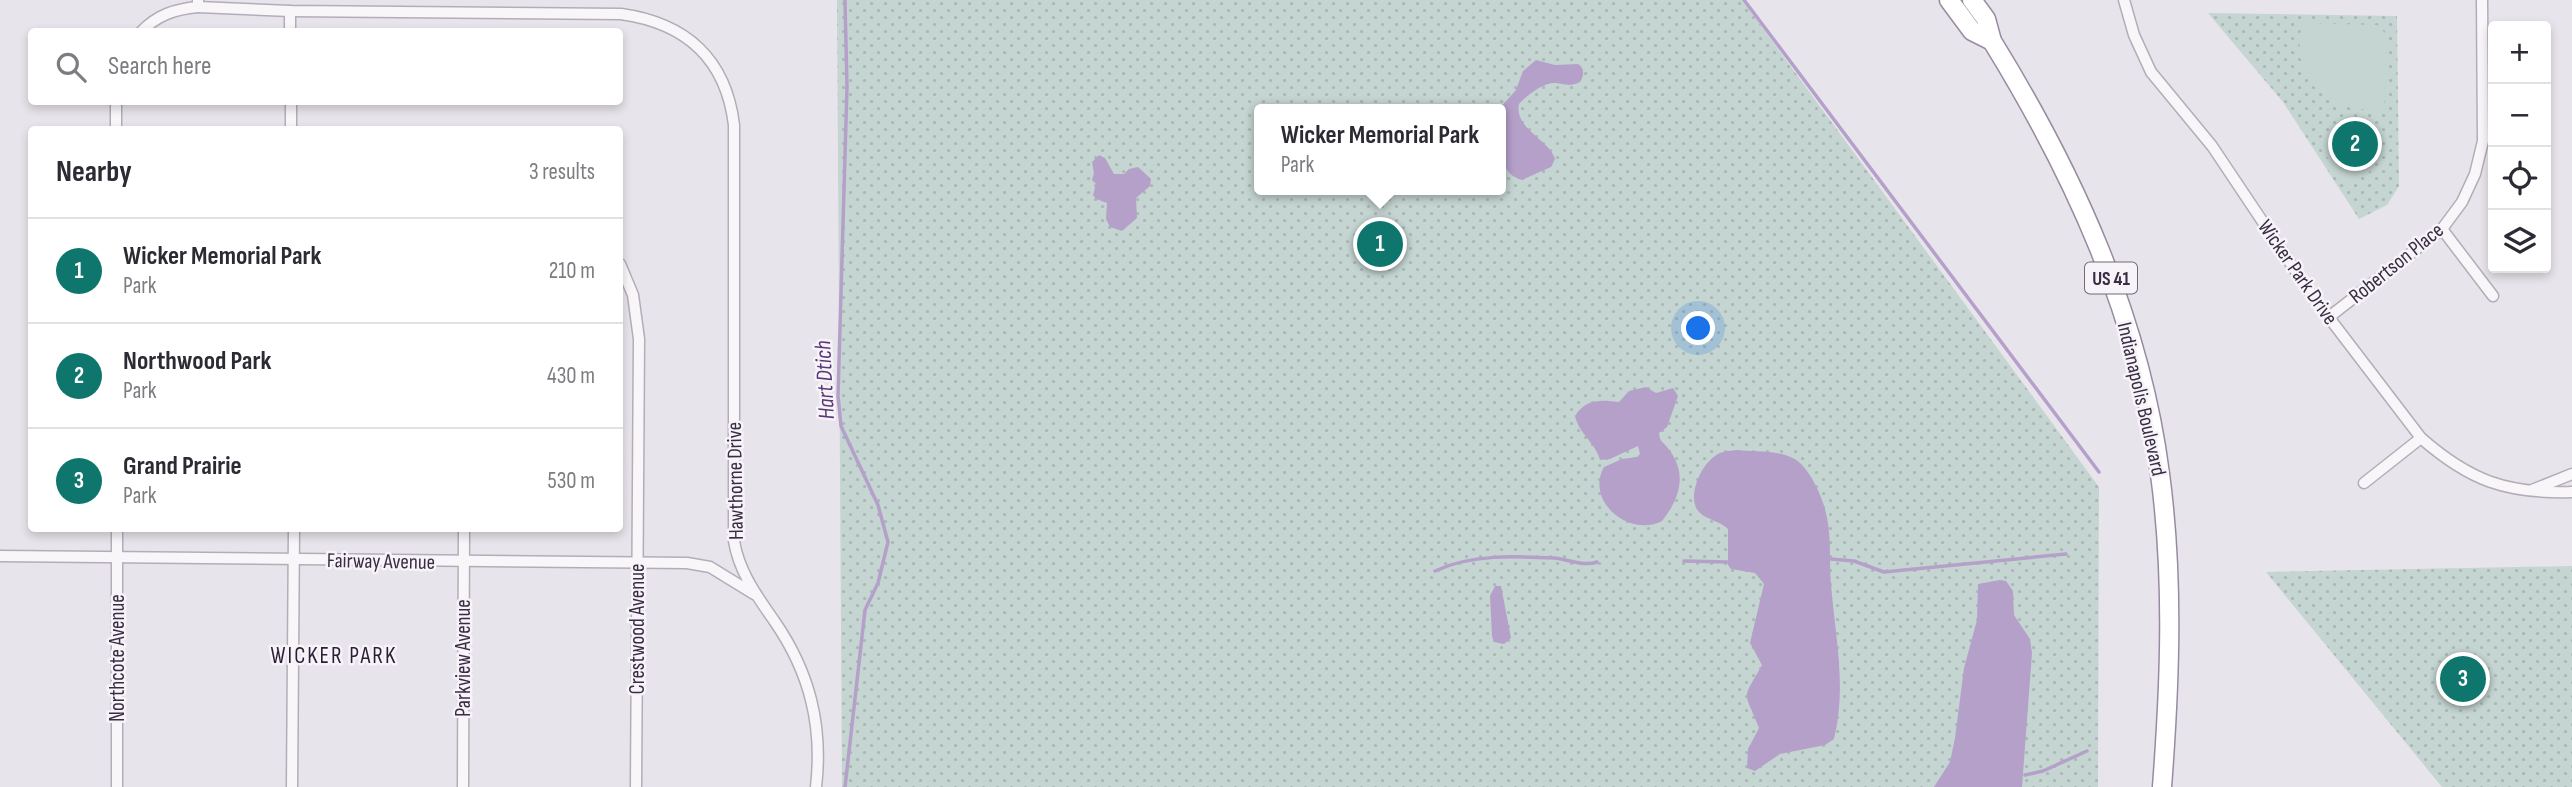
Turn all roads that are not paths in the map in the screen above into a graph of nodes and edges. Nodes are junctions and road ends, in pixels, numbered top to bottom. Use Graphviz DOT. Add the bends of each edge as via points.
graph roads {
  1 [pos="1949,0"];
  2 [pos="1972,0"];
  3 [pos="2124,0"];
  4 [pos="2482,0"];
  5 [pos="198,3"];
  6 [pos="290,11"];
  7 [pos="146,28"];
  8 [pos="290,28"];
  9 [pos="1992,41"];
  10 [pos="116,105"];
  11 [pos="291,105"];
  12 [pos="116,126"];
  13 [pos="291,126"];
  14 [pos="2442,229"];
  15 [pos="623,271"];
  16 [pos="2493,296"];
  17 [pos="2329,317"];
  18 [pos="2421,438"];
  19 [pos="2572,474"];
  20 [pos="2364,483"];
  21 [pos="2525,492"];
  22 [pos="2572,492"];
  23 [pos="117,532"];
  24 [pos="293,532"];
  25 [pos="464,532"];
  26 [pos="0,556"];
  27 [pos="117,558"];
  28 [pos="294,559"];
  29 [pos="637,561"];
  30 [pos="464,563"];
  31 [pos="754,594"];
  32 [pos="117,787"];
  33 [pos="292,787"];
  34 [pos="463,787"];
  35 [pos="636,787"];
  36 [pos="816,787"];
  37 [pos="2162,787"];
  1 -- 9 [label="highway, Indianapolis Boulevard / US 41" via="1972,31"];
  2 -- 9 [label="highway, Indianapolis Boulevard / US 41" via="1986,19"];
  3 -- 17 [label="street, Wicker Park Drive" via="2151,72 2212,146"];
  4 -- 14 [label="street, Robertson Place" via="2483,141 2462,202"];
  5 -- 6 [label="street, Hawthorne Drive"];
  5 -- 7 [label="street" via="160,16"];
  6 -- 8 [label="street"];
  6 -- 31 [label="street, Hawthorne Drive" via="621,14 661,22 690,39 726,85 732,106 734,541"];
  9 -- 37 [label="highway, Indianapolis Boulevard / US 41" via="2038,118 2093,232 2141,377 2160,472 2171,608"];
  10 -- 12 [label="street"];
  11 -- 13 [label="street"];
  14 -- 16 [label="street"];
  14 -- 17 [label="street, Robertson Place"];
  15 -- 29 [label="street, Crestwood Avenue" via="633,295 639,339"];
  17 -- 18 [label="street, Wicker Park Drive"];
  18 -- 20 [label="street"];
  18 -- 21 [label="street, Wicker Park Drive" via="2470,474"];
  19 -- 21 [label="street"];
  21 -- 22 [label="street, Wicker Park Drive"];
  23 -- 27 [label="street, Northcote Avenue"];
  24 -- 28 [label="street"];
  25 -- 30 [label="street, Parkview Avenue"];
  26 -- 27 [label="street, Fairway Avenue"];
  27 -- 28 [label="street, Fairway Avenue"];
  27 -- 32 [label="street, Northcote Avenue"];
  28 -- 30 [label="street, Fairway Avenue"];
  28 -- 33 [label="street"];
  29 -- 30 [label="street, Fairway Avenue"];
  29 -- 31 [label="street, Fairway Avenue" via="710,567"];
  29 -- 35 [label="street, Crestwood Avenue"];
  30 -- 34 [label="street, Parkview Avenue"];
  31 -- 36 [label="street, Hawthorne Drive" via="808,682 818,741"];
}
